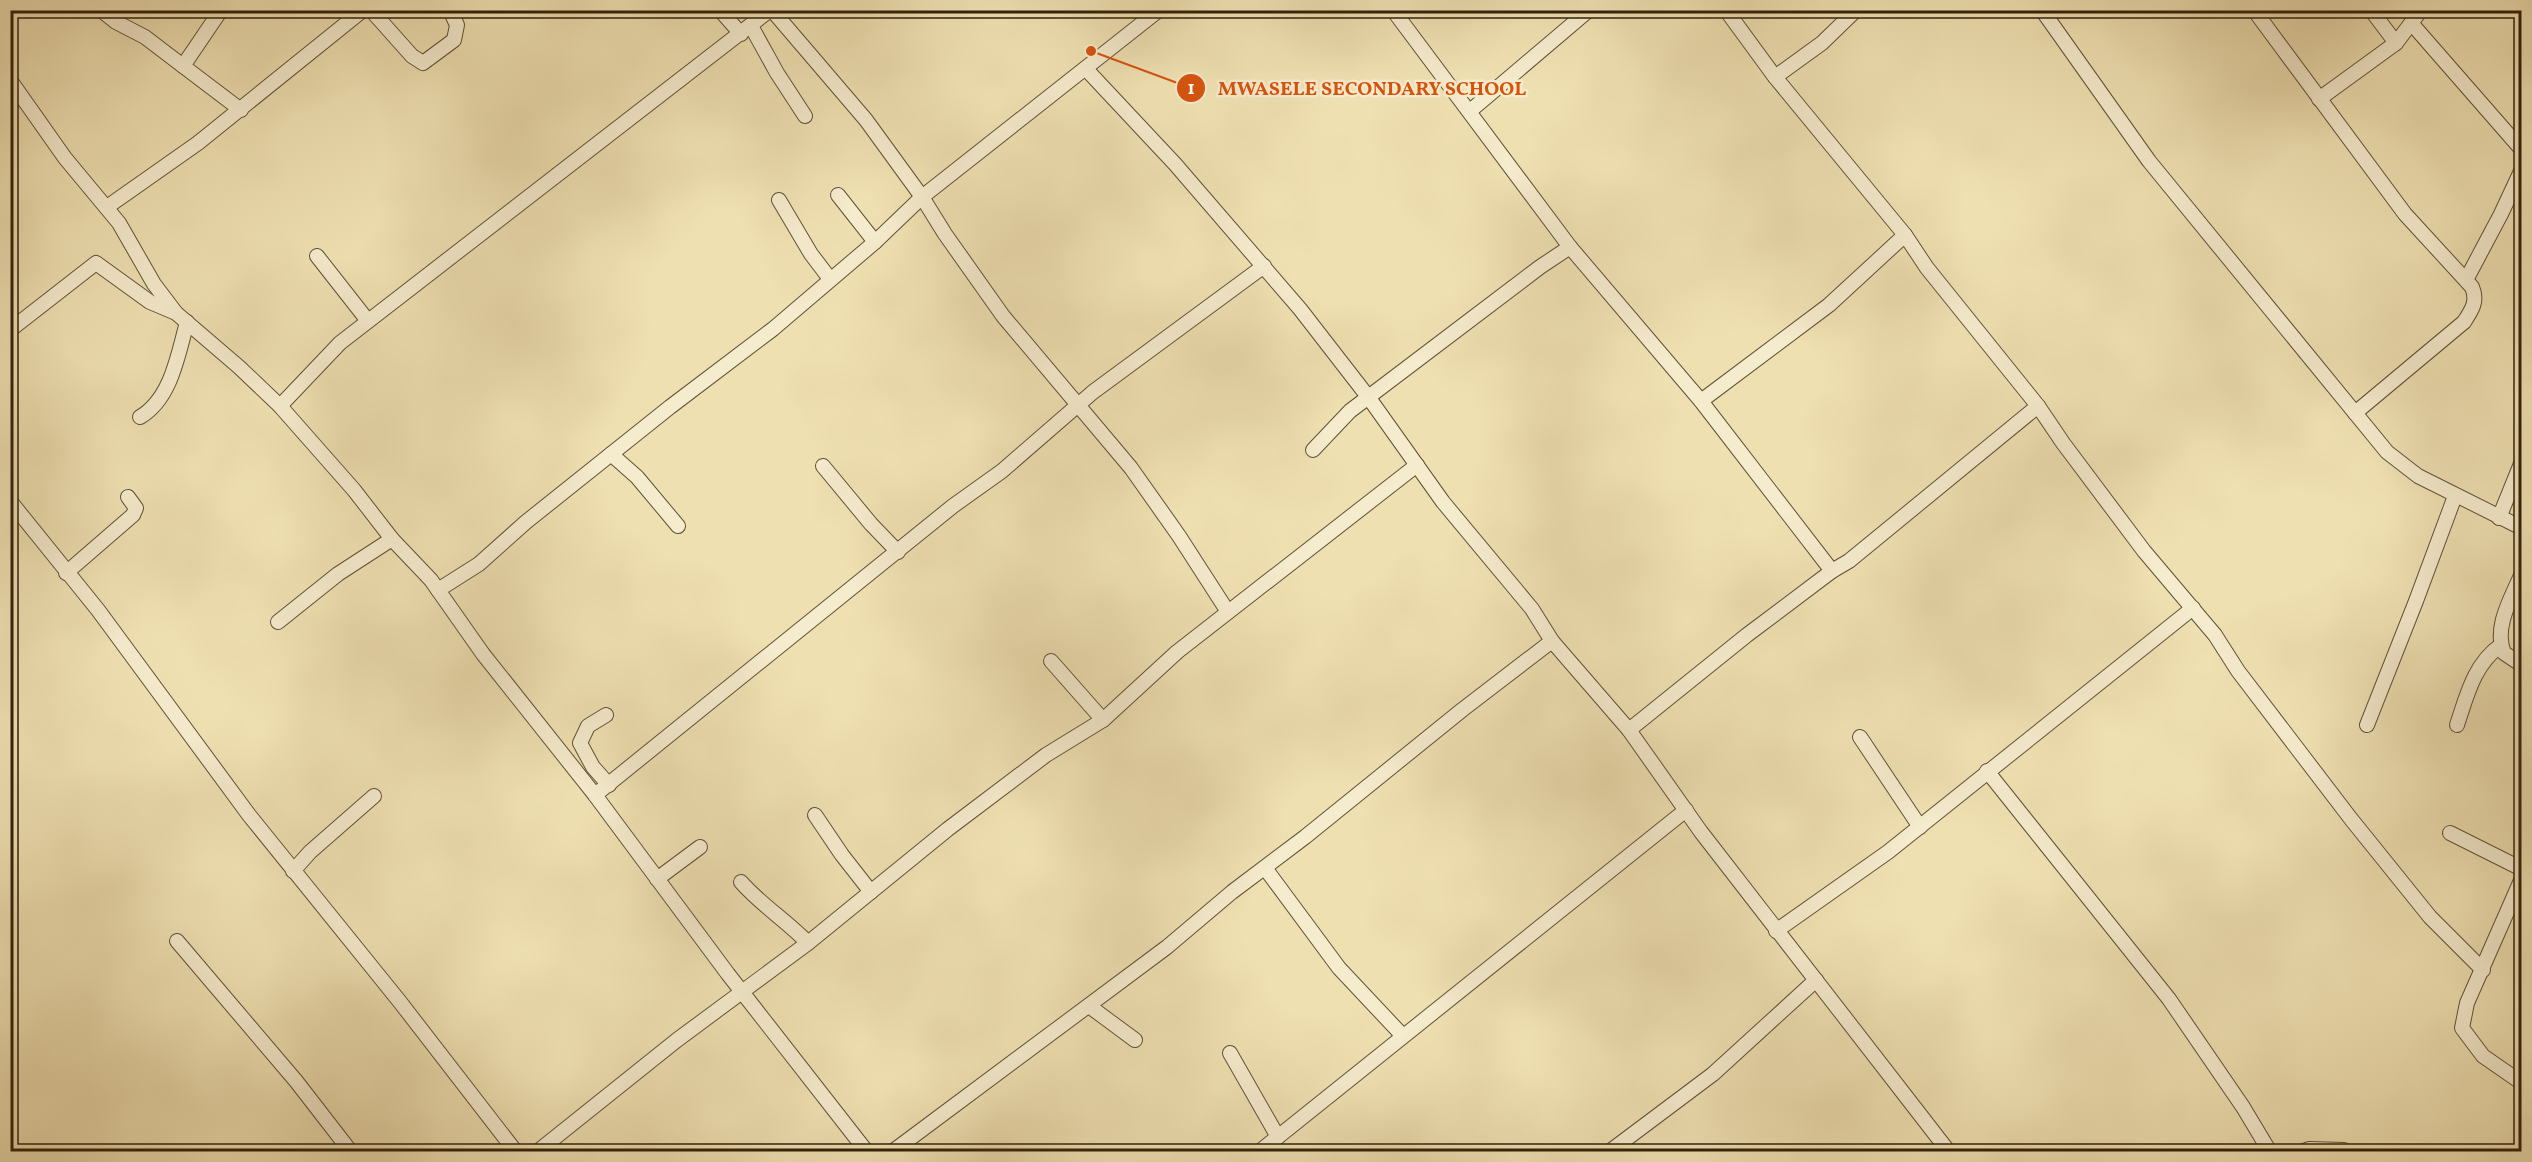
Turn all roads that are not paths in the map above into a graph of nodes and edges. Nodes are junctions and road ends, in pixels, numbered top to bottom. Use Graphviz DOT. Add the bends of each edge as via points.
graph roads {
  1 [pos="102,10"];
  2 [pos="221,10"];
  3 [pos="450,10"];
  4 [pos="720,10"];
  5 [pos="771,10"];
  6 [pos="1159,10"];
  7 [pos="1393,10"];
  8 [pos="1589,10"];
  9 [pos="1726,10"];
  10 [pos="1856,10"];
  11 [pos="2042,10"];
  12 [pos="2254,10"];
  13 [pos="2371,10"];
  14 [pos="2421,10"];
  15 [pos="363,11"];
  16 [pos="2412,24"];
  17 [pos="746,30"];
  18 [pos="2396,43"];
  19 [pos="183,66"];
  20 [pos="1086,69"];
  21 [pos="1775,77"];
  22 [pos="10,80"];
  23 [pos="2319,99"];
  24 [pos="241,110"];
  25 [pos="1470,111"];
  26 [pos="806,116"];
  27 [pos="2522,150"];
  28 [pos="2522,169"];
  29 [pos="838,195"];
  30 [pos="922,197"];
  31 [pos="778,200"];
  32 [pos="107,207"];
  33 [pos="1905,235"];
  34 [pos="875,242"];
  35 [pos="1570,247"];
  36 [pos="316,256"];
  37 [pos="1264,266"];
  38 [pos="830,279"];
  39 [pos="2466,280"];
  40 [pos="176,313"];
  41 [pos="368,321"];
  42 [pos="187,322"];
  43 [pos="10,330"];
  44 [pos="1369,398"];
  45 [pos="1701,401"];
  46 [pos="1078,404"];
  47 [pos="280,406"];
  48 [pos="2038,406"];
  49 [pos="2355,413"];
  50 [pos="140,417"];
  51 [pos="1313,450"];
  52 [pos="611,454"];
  53 [pos="2522,461"];
  54 [pos="1417,465"];
  55 [pos="823,466"];
  56 [pos="2455,496"];
  57 [pos="128,497"];
  58 [pos="10,501"];
  59 [pos="2499,518"];
  60 [pos="678,526"];
  61 [pos="2522,528"];
  62 [pos="392,539"];
  63 [pos="898,552"];
  64 [pos="1832,571"];
  65 [pos="66,573"];
  66 [pos="2522,573"];
  67 [pos="438,590"];
  68 [pos="2193,608"];
  69 [pos="1228,612"];
  70 [pos="278,622"];
  71 [pos="1552,641"];
  72 [pos="2501,645"];
  73 [pos="1051,661"];
  74 [pos="2522,665"];
  75 [pos="606,714"];
  76 [pos="1102,720"];
  77 [pos="2367,725"];
  78 [pos="2457,725"];
  79 [pos="1629,730"];
  80 [pos="1860,737"];
  81 [pos="1987,771"];
  82 [pos="609,785"];
  83 [pos="595,795"];
  84 [pos="374,796"];
  85 [pos="1686,810"];
  86 [pos="815,815"];
  87 [pos="1920,827"];
  88 [pos="2450,833"];
  89 [pos="699,847"];
  90 [pos="1265,868"];
  91 [pos="2522,869"];
  92 [pos="293,871"];
  93 [pos="2522,878"];
  94 [pos="657,879"];
  95 [pos="741,882"];
  96 [pos="871,892"];
  97 [pos="1776,931"];
  98 [pos="177,941"];
  99 [pos="808,943"];
  100 [pos="2483,970"];
  101 [pos="1816,980"];
  102 [pos="742,991"];
  103 [pos="1089,1006"];
  104 [pos="1402,1035"];
  105 [pos="1135,1040"];
  106 [pos="1230,1053"];
  107 [pos="2522,1083"];
  108 [pos="1278,1137"];
  109 [pos="2344,1150"];
  110 [pos="351,1152"];
  111 [pos="516,1152"];
  112 [pos="537,1152"];
  113 [pos="867,1152"];
  114 [pos="892,1152"];
  115 [pos="1259,1152"];
  116 [pos="1609,1152"];
  117 [pos="1949,1152"];
  118 [pos="2270,1152"];
  119 [pos="2301,1152"];
  1 -- 19 [label="street"];
  2 -- 19 [label="street"];
  3 -- 15 [label="street" via="457,25 454,40 421,63"];
  4 -- 17 [label="street"];
  5 -- 17 [label="street"];
  5 -- 30 [label="street" via="866,120"];
  6 -- 20 [label="street"];
  7 -- 25 [label="street"];
  8 -- 25 [label="street"];
  9 -- 21 [label="street"];
  10 -- 21 [label="street" via="1822,43"];
  11 -- 49 [label="street" via="2149,161"];
  12 -- 23 [label="street"];
  13 -- 18 [label="street"];
  14 -- 16 [label="street"];
  15 -- 24 [label="street"];
  16 -- 18 [label="street"];
  16 -- 27 [label="street"];
  17 -- 26 [label="street"];
  17 -- 41 [label="street"];
  18 -- 23 [label="street"];
  19 -- 24 [label="street"];
  20 -- 30 [label="street"];
  20 -- 37 [label="street"];
  21 -- 33 [label="street"];
  22 -- 32 [label="street" via="65,158"];
  23 -- 39 [label="street" via="2405,214"];
  24 -- 32 [label="street"];
  25 -- 35 [label="street"];
  28 -- 39 [label="street"];
  29 -- 34 [label="street"];
  30 -- 34 [label="street"];
  30 -- 46 [label="street" via="1003,316"];
  31 -- 38 [label="street"];
  32 -- 40 [label="street"];
  33 -- 45 [label="street" via="1829,305"];
  33 -- 48 [label="street"];
  34 -- 38 [label="street"];
  35 -- 44 [label="street"];
  35 -- 45 [label="street"];
  36 -- 41 [label="street"];
  37 -- 44 [label="street"];
  37 -- 46 [label="street"];
  38 -- 52 [label="street" via="773,329"];
  39 -- 49 [label="street" via="2476,295 2464,322"];
  40 -- 42 [label="street"];
  40 -- 43 [label="street" via="150,302 96,263"];
  41 -- 47 [label="street" via="340,343"];
  42 -- 47 [label="street"];
  42 -- 50 [label="street" via="163,395"];
  44 -- 51 [label="street" via="1350,411"];
  44 -- 54 [label="street"];
  45 -- 64 [label="street"];
  46 -- 63 [label="street" via="1002,471"];
  46 -- 69 [label="street" via="1131,468"];
  47 -- 62 [label="street"];
  48 -- 64 [label="street"];
  48 -- 68 [label="street" via="2144,551"];
  49 -- 56 [label="street" via="2402,465"];
  52 -- 60 [label="street" via="637,477"];
  52 -- 67 [label="street" via="479,564"];
  53 -- 59 [label="street"];
  54 -- 69 [label="street"];
  54 -- 71 [label="street" via="1532,609"];
  55 -- 63 [label="street"];
  56 -- 59 [label="street"];
  56 -- 77 [label="street"];
  57 -- 65 [label="street" via="136,508 133,515"];
  58 -- 65 [label="street"];
  59 -- 61 [label="street"];
  62 -- 67 [label="street"];
  62 -- 70 [label="street" via="338,574"];
  63 -- 82 [label="street"];
  64 -- 79 [label="street"];
  65 -- 92 [label="street" via="98,610"];
  66 -- 72 [label="street" via="2501,625"];
  67 -- 83 [label="street" via="490,663"];
  68 -- 81 [label="street"];
  68 -- 100 [label="street" via="2351,819 2430,917"];
  69 -- 76 [label="street"];
  71 -- 79 [label="street"];
  71 -- 90 [label="street"];
  72 -- 74 [label="street" via="2510,658"];
  72 -- 78 [label="street" via="2481,664"];
  73 -- 76 [label="street"];
  75 -- 82 [label="street" via="588,726 580,740 593,767"];
  76 -- 96 [label="street" via="1046,755"];
  79 -- 85 [label="street"];
  80 -- 87 [label="street"];
  81 -- 87 [label="street"];
  81 -- 118 [label="street" via="2169,999"];
  82 -- 83 [label="street"];
  83 -- 94 [label="street"];
  84 -- 92 [label="street"];
  85 -- 97 [label="street"];
  85 -- 104 [label="street"];
  86 -- 96 [label="street"];
  87 -- 97 [label="street"];
  88 -- 91 [label="street"];
  89 -- 94 [label="street"];
  90 -- 103 [label="street"];
  90 -- 104 [label="street" via="1339,968"];
  92 -- 111 [label="street"];
  93 -- 100 [label="street"];
  94 -- 102 [label="street"];
  95 -- 99 [label="street"];
  96 -- 99 [label="street"];
  97 -- 101 [label="street"];
  98 -- 110 [label="street"];
  99 -- 102 [label="street"];
  100 -- 107 [label="street" via="2467,1003 2462,1028 2483,1056"];
  101 -- 116 [label="street" via="1713,1074"];
  101 -- 117 [label="street"];
  102 -- 112 [label="street"];
  102 -- 113 [label="street"];
  103 -- 105 [label="street"];
  103 -- 114 [label="street"];
  104 -- 108 [label="street"];
  106 -- 108 [label="street"];
  108 -- 115 [label="street"];
  109 -- 119 [label="street"];
}
